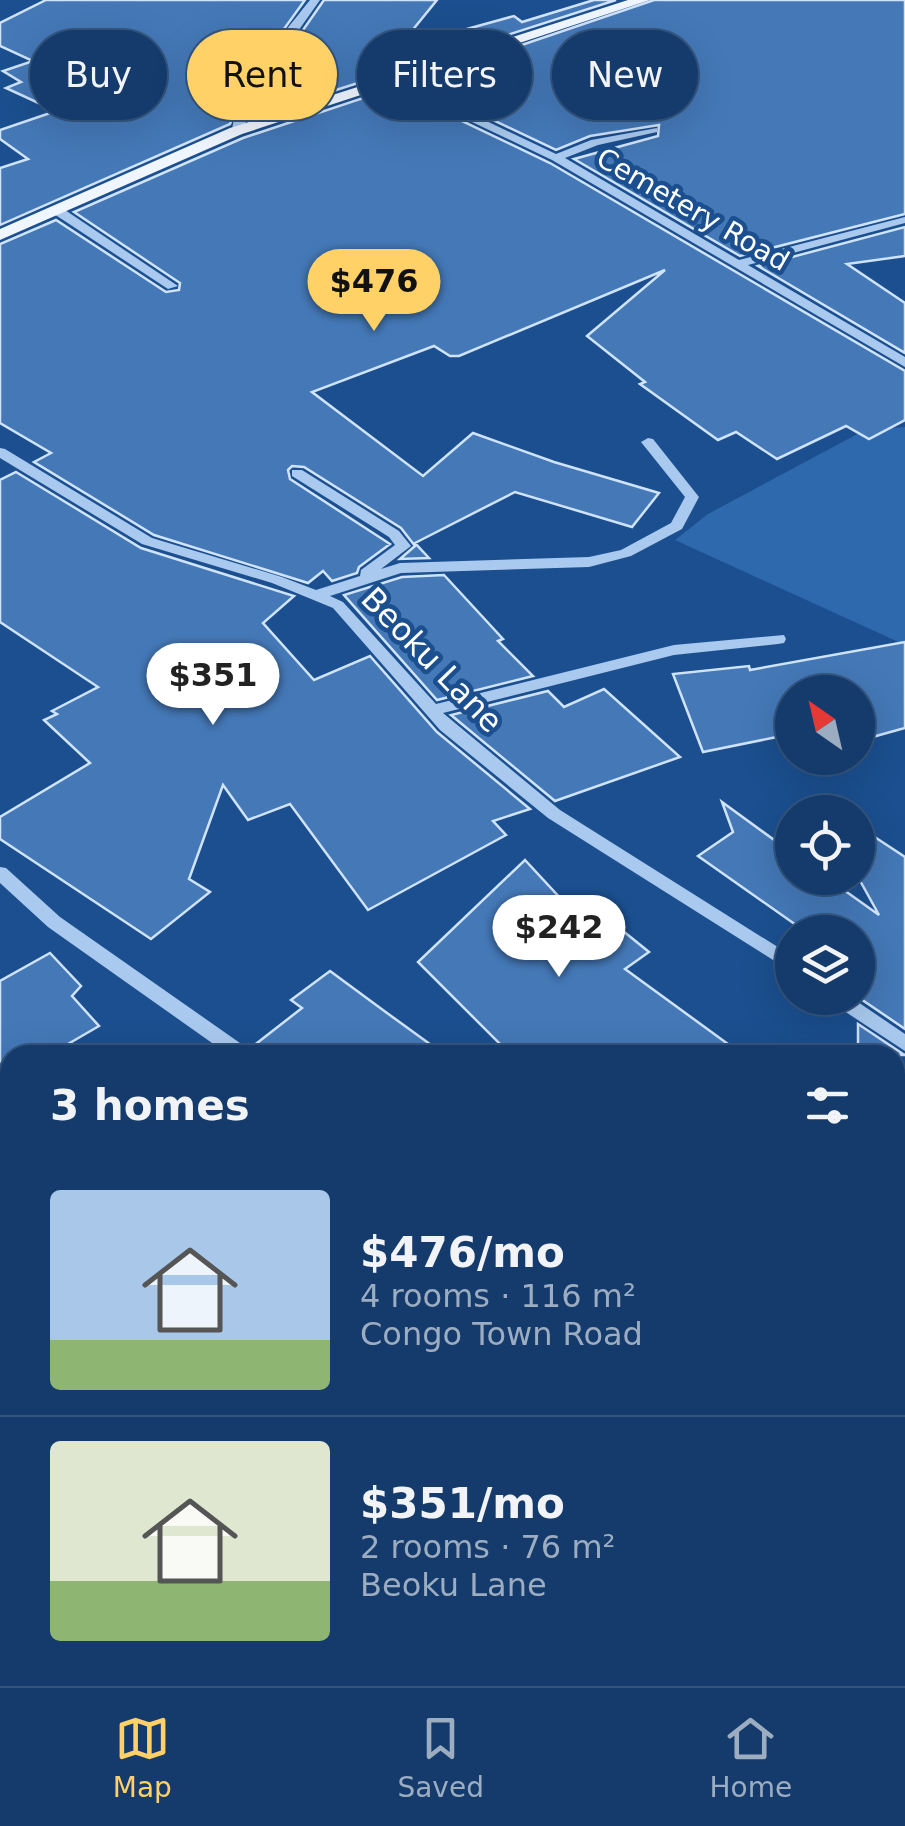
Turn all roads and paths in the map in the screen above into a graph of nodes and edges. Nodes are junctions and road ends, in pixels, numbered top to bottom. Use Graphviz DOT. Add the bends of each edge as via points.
graph roads {
  1 [pos="315,0"];
  2 [pos="643,0"];
  3 [pos="532,37"];
  4 [pos="357,94"];
  5 [pos="476,120"];
  6 [pos="652,130"];
  7 [pos="236,131"];
  8 [pos="556,158"];
  9 [pos="58,210"];
  10 [pos="902,220"];
  11 [pos="0,235"];
  12 [pos="739,264"];
  13 [pos="172,286"];
  14 [pos="905,362"];
  15 [pos="648,442"];
  16 [pos="0,452"];
  17 [pos="297,473"];
  18 [pos="350,585"];
  19 [pos="318,595"];
  20 [pos="778,639"];
  21 [pos="433,710"];
  22 [pos="0,872"];
  23 [pos="775,954"];
  24 [pos="863,1015"];
  25 [pos="905,1044"];
  26 [pos="229,1045"];
  1 -- 7 [label="street" via="244,103"];
  2 -- 3 [label="main road"];
  4 -- 7 [label="main road"];
  5 -- 8 [label="street, Cemetery Road"];
  6 -- 8 [label="street"];
  7 -- 9 [label="main road"];
  8 -- 12 [label="street, Cemetery Road"];
  9 -- 11 [label="main road"];
  9 -- 13 [label="street"];
  10 -- 12 [label="street"];
  12 -- 14 [label="street, Cemetery Road"];
  15 -- 18 [label="street" via="692,496 678,526 626,553 589,562 400,568"];
  16 -- 19 [label="street, Beoku Lane" via="147,541"];
  17 -- 18 [label="street" via="404,546"];
  18 -- 19 [label="street"];
  19 -- 21 [label="street, Beoku Lane" via="338,604"];
  20 -- 21 [label="street" via="674,650"];
  21 -- 23 [label="street, Beoku Lane" via="554,814"];
  22 -- 26 [label="street" via="54,922"];
  24 -- 25 [label="street"];
}
